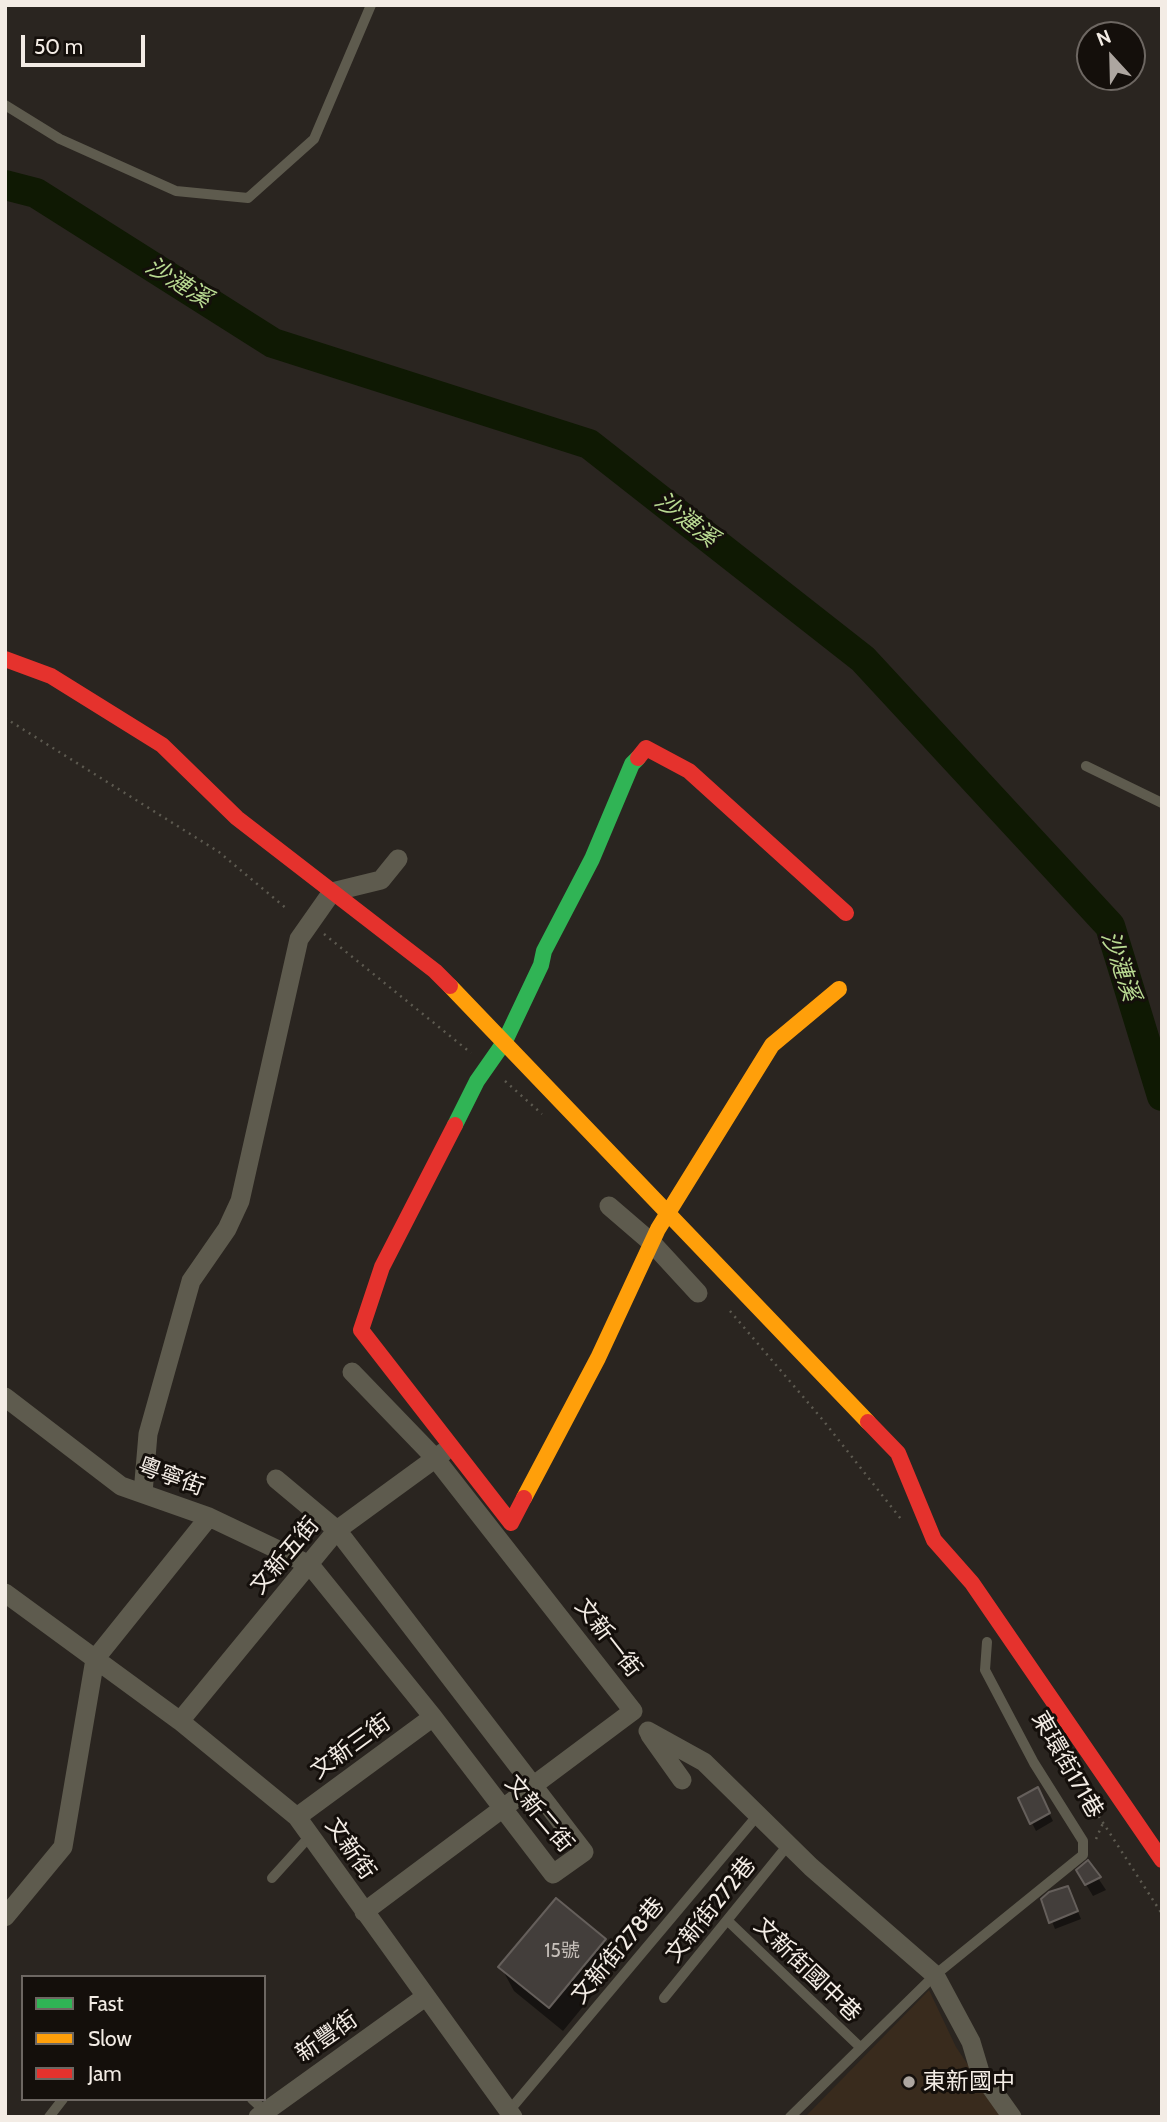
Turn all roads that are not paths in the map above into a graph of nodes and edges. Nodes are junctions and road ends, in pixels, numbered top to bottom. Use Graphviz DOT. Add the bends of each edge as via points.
graph roads {
  1 [pos="371,5"];
  2 [pos="5,105"];
  3 [pos="5,659"];
  4 [pos="1086,766"];
  5 [pos="1162,803"];
  6 [pos="398,859"];
  7 [pos="332,892"];
  8 [pos="846,913"];
  9 [pos="839,989"];
  10 [pos="505,1041"];
  11 [pos="609,1206"];
  12 [pos="669,1211"];
  13 [pos="652,1243"];
  14 [pos="698,1293"];
  15 [pos="352,1372"];
  16 [pos="5,1397"];
  17 [pos="443,1453"];
  18 [pos="276,1479"];
  19 [pos="143,1493"];
  20 [pos="209,1517"];
  21 [pos="337,1530"];
  22 [pos="310,1565"];
  23 [pos="5,1593"];
  24 [pos="987,1642"];
  25 [pos="95,1659"];
  26 [pos="634,1711"];
  27 [pos="433,1717"];
  28 [pos="180,1721"];
  29 [pos="648,1731"];
  30 [pos="682,1780"];
  31 [pos="534,1785"];
  32 [pos="502,1809"];
  33 [pos="757,1816"];
  34 [pos="297,1817"];
  35 [pos="310,1836"];
  36 [pos="788,1845"];
  37 [pos="1162,1860"];
  38 [pos="272,1878"];
  39 [pos="364,1912"];
  40 [pos="5,1917"];
  41 [pos="728,1921"];
  42 [pos="935,1975"];
  43 [pos="425,1997"];
  44 [pos="664,1998"];
  45 [pos="860,2047"];
  46 [pos="61,2101"];
  47 [pos="258,2109"];
  48 [pos="511,2114"];
  49 [pos="49,2117"];
  50 [pos="790,2117"];
  51 [pos="1012,2117"];
  1 -- 2 [label="lane" via="314,139 248,198 176,191 60,139"];
  3 -- 7 [label="street" via="51,676 162,745 237,818"];
  4 -- 5 [label="lane"];
  6 -- 7 [label="street" via="381,880"];
  7 -- 10 [label="street" via="435,971"];
  7 -- 19 [label="street" via="299,939 240,1201 227,1229 191,1281 148,1434"];
  8 -- 10 [label="street" via="689,771 646,748 632,764"];
  9 -- 12 [label="street" via="772,1045"];
  10 -- 12 [label="street"];
  10 -- 17 [label="street" via="477,1081 382,1267 361,1330"];
  11 -- 13 [label="street"];
  12 -- 13 [label="street"];
  12 -- 37 [label="street" via="898,1453 934,1540 972,1583"];
  13 -- 14 [label="street"];
  13 -- 17 [label="street" via="598,1358 511,1522"];
  15 -- 17 [label="street, 文新一街"];
  16 -- 19 [label="street, 粵寧街" via="121,1486"];
  17 -- 21 [label="street, 文新五街"];
  17 -- 26 [label="street, 文新一街"];
  18 -- 21 [label="street, 文新二街"];
  19 -- 20 [label="street, 粵寧街"];
  20 -- 22 [label="street, 文新二街"];
  20 -- 25 [label="street, 粵寧街"];
  21 -- 22 [label="street, 文新五街"];
  21 -- 31 [label="street, 文新二街"];
  22 -- 27 [label="street, 文新二街"];
  22 -- 28 [label="street, 文新五街"];
  23 -- 25 [label="street"];
  24 -- 42 [label="lane, 東環街171巷" via="985,1670 1034,1763 1083,1841 1083,1855"];
  25 -- 28 [label="street, 文新街"];
  25 -- 40 [label="street, 粵寧街" via="63,1847"];
  26 -- 29 [label="street"];
  26 -- 31 [label="street, 文新一街"];
  27 -- 32 [label="street, 文新二街"];
  27 -- 34 [label="street, 文新三街"];
  28 -- 34 [label="street, 文新街"];
  29 -- 30 [label="street"];
  29 -- 33 [label="street" via="704,1762"];
  31 -- 32 [label="street, 文新一街"];
  31 -- 32 [label="street, 文新二街" via="584,1852 553,1874"];
  32 -- 39 [label="street, 文新一街"];
  33 -- 36 [label="street"];
  33 -- 48 [label="lane, 文新街278巷"];
  34 -- 35 [label="street, 文新街"];
  35 -- 38 [label="lane"];
  35 -- 39 [label="street, 文新街"];
  36 -- 41 [label="lane, 文新街272巷"];
  36 -- 42 [label="street"];
  39 -- 43 [label="street, 文新街"];
  41 -- 44 [label="lane, 文新街272巷"];
  41 -- 45 [label="lane, 文新街國中巷"];
  42 -- 45 [label="lane, 文新街國中巷"];
  42 -- 51 [label="street" via="971,2042 980,2072"];
  43 -- 47 [label="street, 新豐街"];
  43 -- 48 [label="street, 文新街"];
  45 -- 50 [label="lane, 文新街國中巷"];
  46 -- 49 [label="lane"];
}
